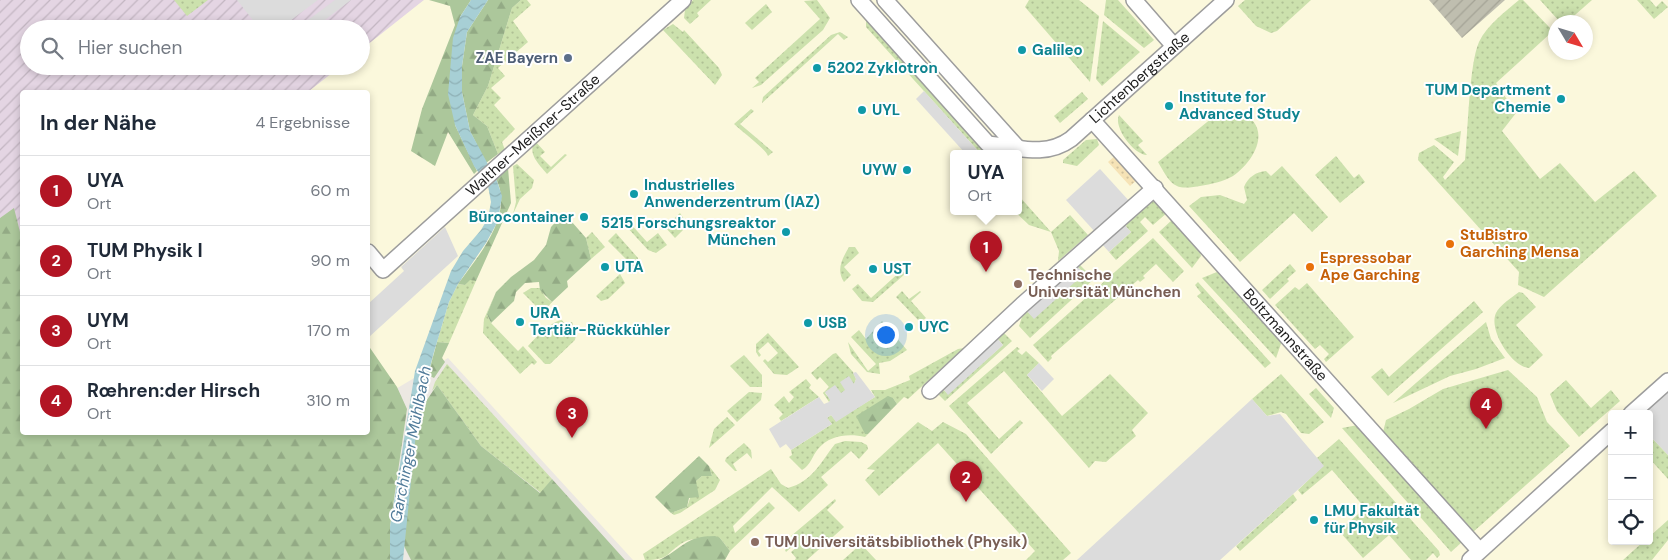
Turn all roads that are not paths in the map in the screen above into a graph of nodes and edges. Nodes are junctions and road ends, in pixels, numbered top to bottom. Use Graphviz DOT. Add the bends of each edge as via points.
graph roads {
  1 [pos="683,0"];
  2 [pos="859,0"];
  3 [pos="885,0"];
  4 [pos="1134,0"];
  5 [pos="1226,0"];
  6 [pos="1174,46"];
  7 [pos="1092,120"];
  8 [pos="1017,147"];
  9 [pos="1155,188"];
  10 [pos="370,254"];
  11 [pos="1668,381"];
  12 [pos="930,391"];
  13 [pos="1635,410"];
  14 [pos="1608,435"];
  15 [pos="1474,555"];
  1 -- 10 [label="street, Walther-Meißner-Straße" via="383,270"];
  2 -- 8 [label="street" via="988,144"];
  3 -- 8 [label="street"];
  4 -- 6 [label="street"];
  5 -- 6 [label="street, Lichtenbergstraße"];
  6 -- 7 [label="street, Lichtenbergstraße"];
  7 -- 8 [label="street, Lichtenbergstraße" via="1051,150"];
  7 -- 9 [label="street, Boltzmannstraße"];
  9 -- 12 [label="street"];
  9 -- 15 [label="street, Boltzmannstraße"];
  11 -- 13 [label="street"];
  14 -- 15 [label="street"];
}
